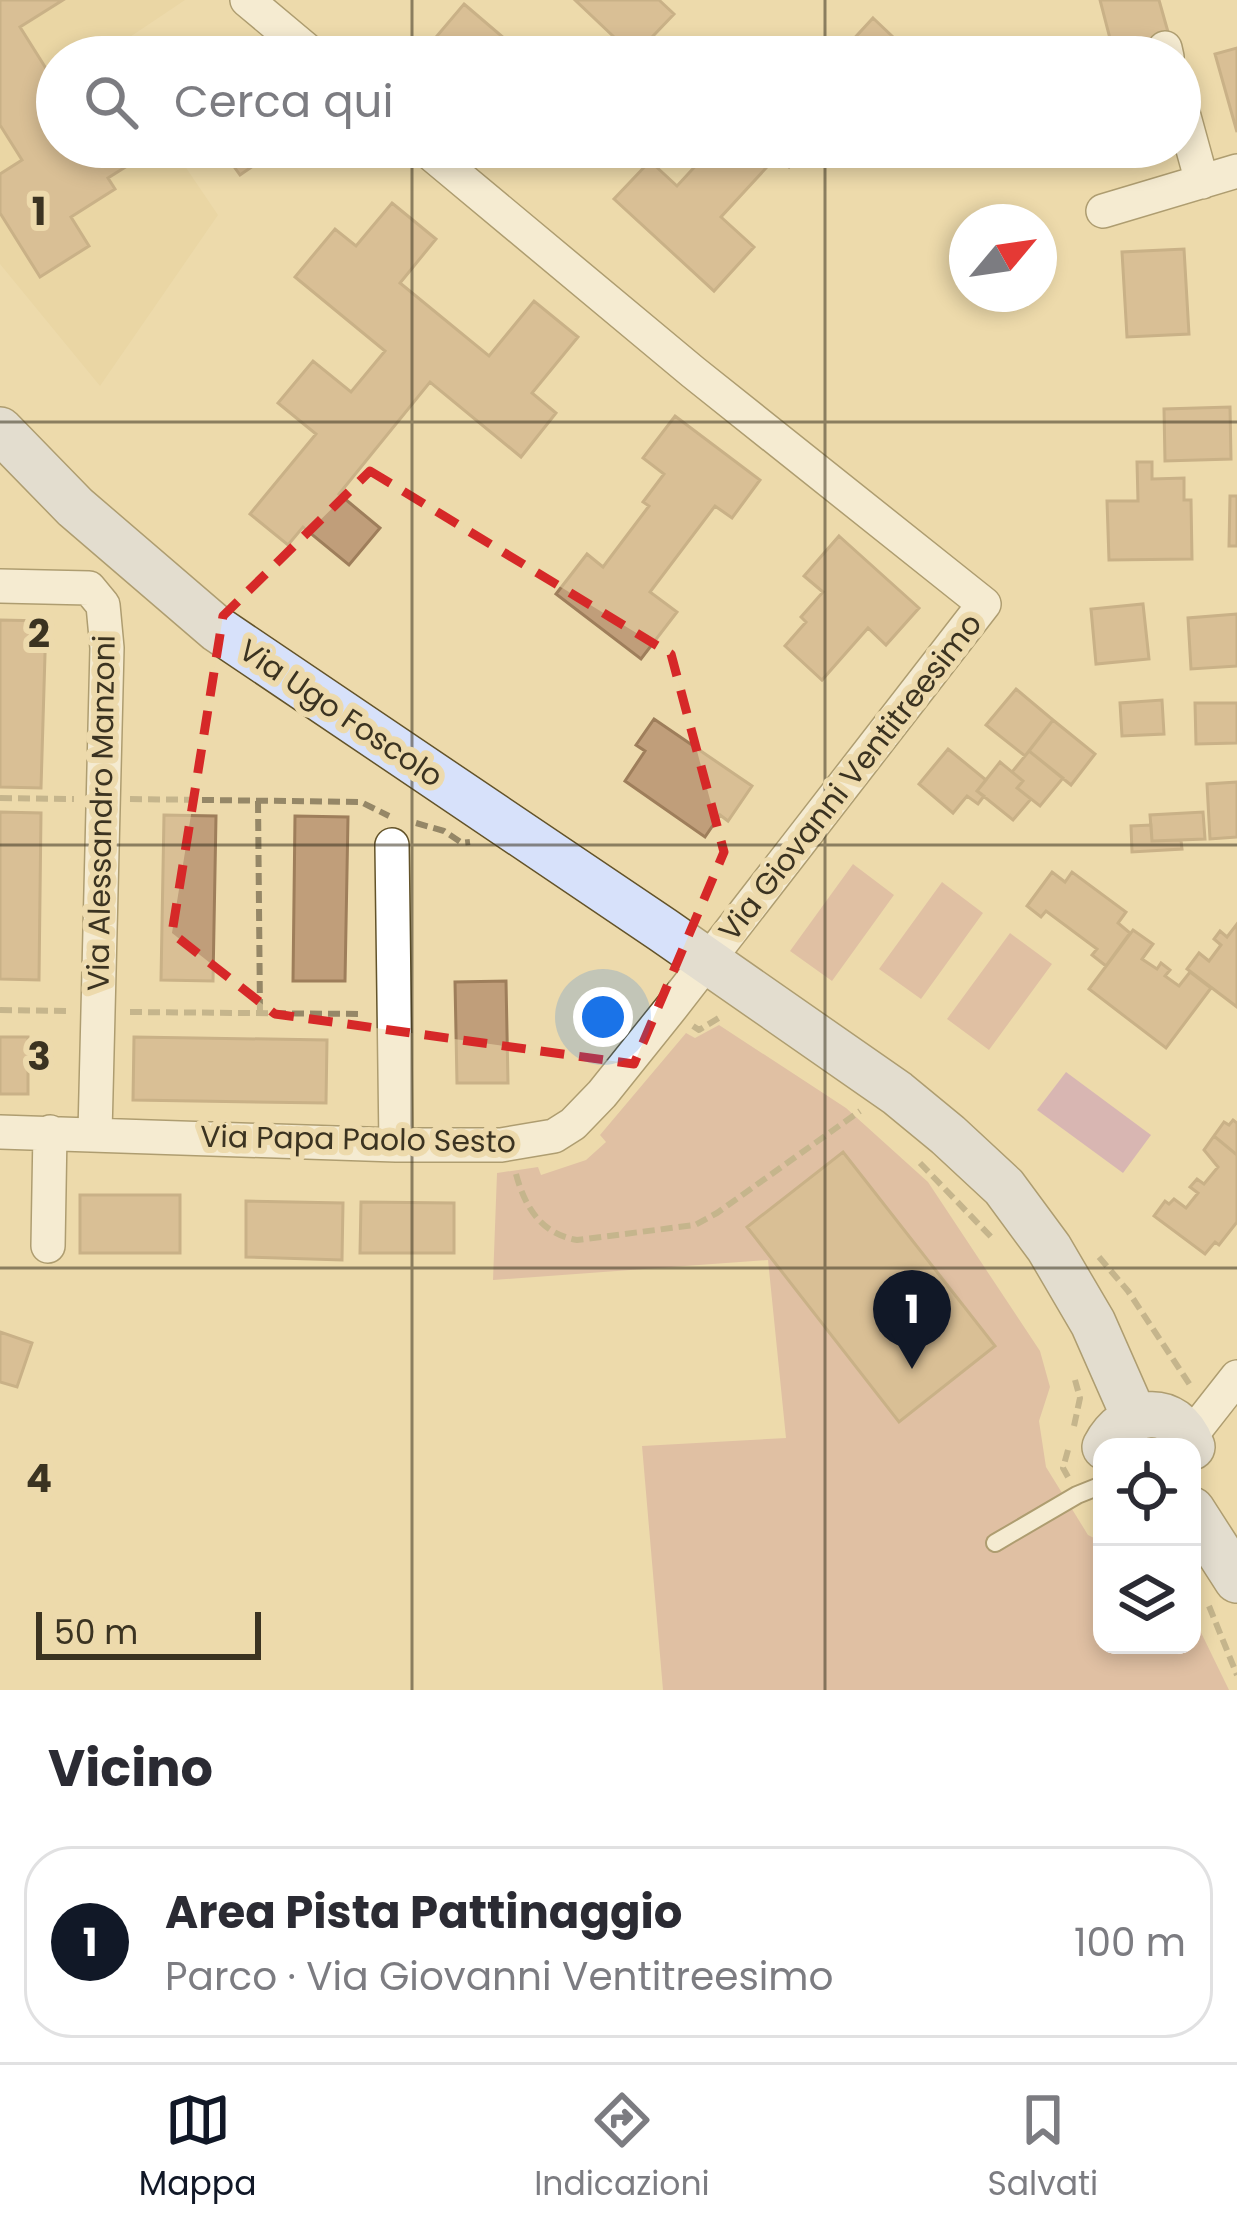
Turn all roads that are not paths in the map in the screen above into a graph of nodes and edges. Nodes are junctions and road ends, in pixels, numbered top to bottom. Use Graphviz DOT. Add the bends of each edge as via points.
graph roads {
  1 [pos="247,0"];
  2 [pos="290,36"];
  3 [pos="448,168"];
  4 [pos="1198,168"];
  5 [pos="1237,171"];
  6 [pos="1202,182"];
  7 [pos="1103,211"];
  8 [pos="0,430"];
  9 [pos="0,586"];
  10 [pos="390,830"];
  11 [pos="708,962"];
  12 [pos="0,1132"];
  13 [pos="50,1132"];
  14 [pos="94,1133"];
  15 [pos="396,1145"];
  16 [pos="48,1246"];
  17 [pos="1237,1377"];
  18 [pos="1119,1432"];
  19 [pos="1183,1438"];
  20 [pos="1200,1438"];
  21 [pos="1093,1489"];
  22 [pos="1201,1534"];
  23 [pos="995,1543"];
  24 [pos="1219,1583"];
  1 -- 2 [label="street"];
  3 -- 11 [label="street, Via Giovanni Ventitreesimo" via="984,604"];
  4 -- 6 [label="street"];
  5 -- 6 [label="street"];
  6 -- 7 [label="street"];
  8 -- 11 [label="street, Via Ugo Foscolo" via="75,507 217,629"];
  9 -- 14 [label="street, Via Alessandro Manzoni" via="89,588 103,605"];
  10 -- 15 [label="street"];
  11 -- 15 [label="street, Via Papa Paolo Sesto" via="573,1124 554,1136"];
  11 -- 18 [label="street, Via Giovanni Ventitreesimo" via="897,1093 1004,1187 1093,1323"];
  12 -- 13 [label="street, Via Papa Paolo Sesto"];
  13 -- 14 [label="street, Via Papa Paolo Sesto"];
  13 -- 16 [label="street"];
  14 -- 15 [label="street, Via Papa Paolo Sesto"];
  17 -- 20 [label="street"];
  18 -- 19 [label="street, Via Giovanni Ventitreesimo" via="1154,1414 1174,1422"];
  21 -- 23 [label="lane"];
  22 -- 24 [label="street"];
}
